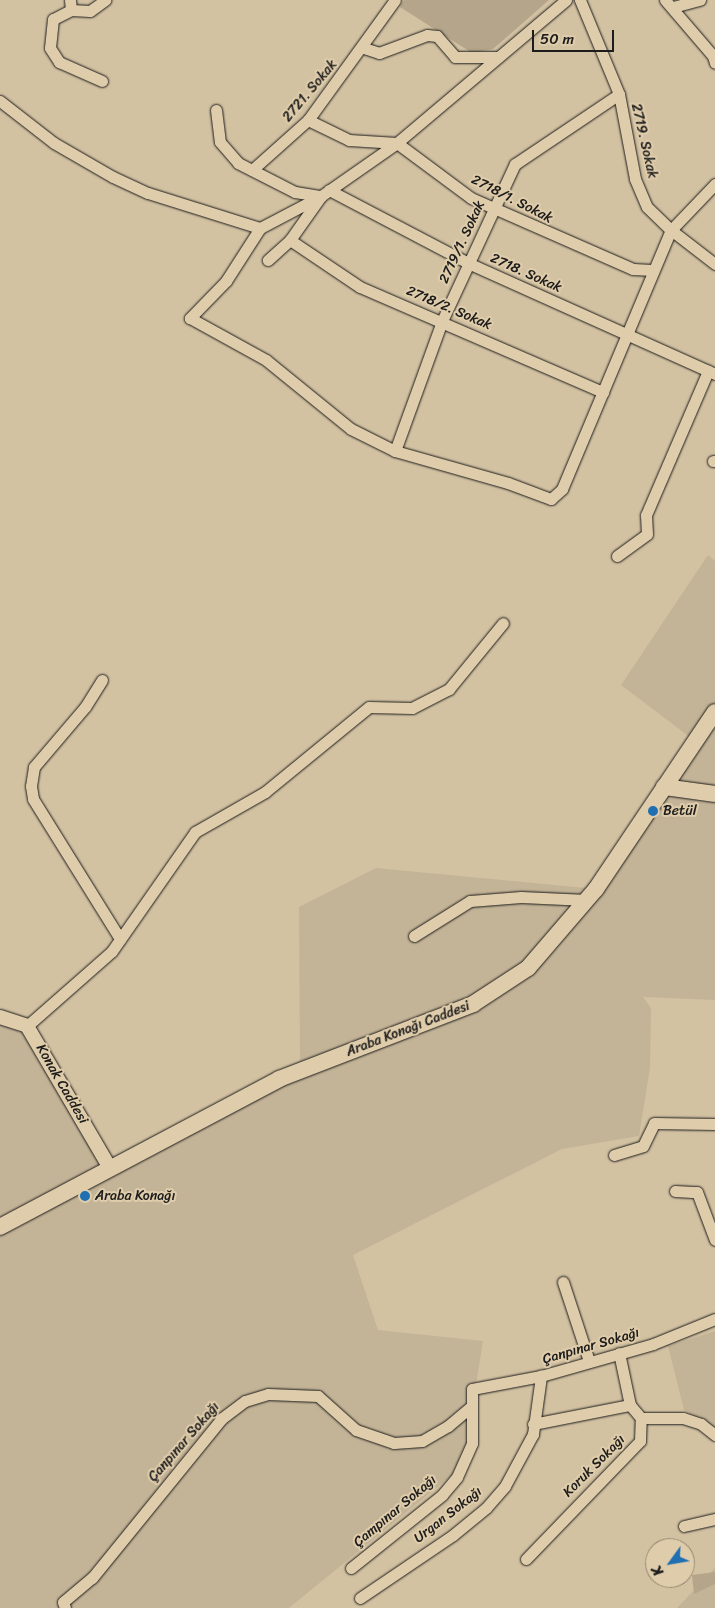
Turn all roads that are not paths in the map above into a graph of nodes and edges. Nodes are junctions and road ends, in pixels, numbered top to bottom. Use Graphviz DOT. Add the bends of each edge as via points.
graph roads {
  1 [pos="105,0"];
  2 [pos="394,0"];
  3 [pos="566,0"];
  4 [pos="580,0"];
  5 [pos="700,0"];
  6 [pos="669,4"];
  7 [pos="70,5"];
  8 [pos="364,48"];
  9 [pos="498,57"];
  10 [pos="715,63"];
  11 [pos="102,81"];
  12 [pos="619,94"];
  13 [pos="0,101"];
  14 [pos="216,110"];
  15 [pos="308,120"];
  16 [pos="397,143"];
  17 [pos="252,170"];
  18 [pos="715,184"];
  19 [pos="325,193"];
  20 [pos="494,208"];
  21 [pos="260,228"];
  22 [pos="670,230"];
  23 [pos="290,240"];
  24 [pos="268,260"];
  25 [pos="468,263"];
  26 [pos="715,264"];
  27 [pos="652,270"];
  28 [pos="442,321"];
  29 [pos="628,334"];
  30 [pos="711,372"];
  31 [pos="603,392"];
  32 [pos="395,451"];
  33 [pos="617,556"];
  34 [pos="503,623"];
  35 [pos="102,680"];
  36 [pos="715,712"];
  37 [pos="664,787"];
  38 [pos="715,794"];
  39 [pos="587,900"];
  40 [pos="414,936"];
  41 [pos="120,939"];
  42 [pos="0,1016"];
  43 [pos="27,1026"];
  44 [pos="715,1124"];
  45 [pos="614,1155"];
  46 [pos="110,1168"];
  47 [pos="676,1191"];
  48 [pos="0,1227"];
  49 [pos="715,1240"];
  50 [pos="563,1282"];
  51 [pos="715,1319"];
  52 [pos="619,1353"];
  53 [pos="589,1361"];
  54 [pos="540,1376"];
  55 [pos="472,1389"];
  56 [pos="630,1405"];
  57 [pos="472,1406"];
  58 [pos="641,1418"];
  59 [pos="533,1424"];
  60 [pos="715,1435"];
  61 [pos="715,1519"];
  62 [pos="684,1526"];
  63 [pos="526,1559"];
  64 [pos="350,1568"];
  65 [pos="360,1598"];
  66 [pos="65,1608"];
  1 -- 7 [label="street" via="90,11"];
  2 -- 8 [label="street, 2721. Sokak"];
  3 -- 9 [label="street"];
  4 -- 12 [label="street, 2719. Sokak"];
  5 -- 6 [label="street"];
  6 -- 10 [label="street"];
  7 -- 11 [label="street" via="53,19 50,48 58,62"];
  8 -- 9 [label="street" via="379,53 427,35 437,36 455,57"];
  8 -- 15 [label="street, 2721. Sokak"];
  9 -- 16 [label="street"];
  12 -- 20 [label="street, 2719/1. Sokak" via="515,164"];
  12 -- 22 [label="street, 2719. Sokak" via="635,179 648,206"];
  13 -- 21 [label="street" via="54,143 114,178 148,193"];
  14 -- 17 [label="street, 2718. Sokak" via="220,142 238,163"];
  15 -- 16 [label="street" via="349,140"];
  15 -- 17 [label="street, 2721. Sokak"];
  16 -- 19 [label="street"];
  16 -- 20 [label="street, 2718/1. Sokak" via="471,198"];
  17 -- 19 [label="street, 2718. Sokak" via="295,192"];
  18 -- 22 [label="street"];
  19 -- 21 [label="street"];
  19 -- 23 [label="street"];
  19 -- 25 [label="street, 2718. Sokak"];
  20 -- 25 [label="street, 2719/1. Sokak"];
  20 -- 27 [label="street, 2718/1. Sokak" via="633,269"];
  21 -- 32 [label="street" via="226,281 190,318 266,360 351,429"];
  22 -- 26 [label="street, 2719. Sokak"];
  22 -- 27 [label="street"];
  23 -- 24 [label="street"];
  23 -- 28 [label="street, 2718/2. Sokak" via="360,287"];
  25 -- 28 [label="street, 2719/1. Sokak"];
  25 -- 29 [label="street, 2718. Sokak"];
  27 -- 29 [label="street"];
  28 -- 31 [label="street, 2718/2. Sokak"];
  28 -- 32 [label="street, 2719/1. Sokak"];
  29 -- 30 [label="street, 2718. Sokak"];
  29 -- 31 [label="street"];
  30 -- 33 [label="street" via="646,515 647,534"];
  31 -- 32 [label="street" via="562,489 551,500 508,483"];
  34 -- 41 [label="street" via="449,689 412,708 369,707 265,792 195,832"];
  35 -- 41 [label="street" via="85,707 34,767 31,786 34,799"];
  36 -- 37 [label="main road, Araba Konağı Caddesi"];
  37 -- 38 [label="main road"];
  37 -- 39 [label="main road, Araba Konağı Caddesi"];
  39 -- 40 [label="street" via="521,897 470,901"];
  39 -- 46 [label="main road, Araba Konağı Caddesi" via="528,968 473,1004 279,1079"];
  41 -- 43 [label="street" via="81,982"];
  42 -- 43 [label="street"];
  43 -- 46 [label="street, Konak Caddesi"];
  44 -- 45 [label="street" via="654,1123 644,1146"];
  46 -- 48 [label="main road, Araba Konağı Caddesi"];
  47 -- 49 [label="street" via="697,1192"];
  50 -- 53 [label="street"];
  51 -- 52 [label="street, Çanpınar Sokağı"];
  52 -- 53 [label="street, Çanpınar Sokağı"];
  52 -- 56 [label="street"];
  53 -- 54 [label="street, Çanpınar Sokağı"];
  54 -- 55 [label="street, Çanpınar Sokağı"];
  54 -- 59 [label="street, Urgan Sokağı"];
  55 -- 57 [label="street, Çampınar Sokağı"];
  56 -- 58 [label="street"];
  56 -- 59 [label="street"];
  57 -- 64 [label="street, Çampınar Sokağı" via="472,1443 458,1476 442,1495"];
  57 -- 66 [label="street, Çanpınar Sokağı" via="422,1441 394,1443 356,1430 318,1396 268,1394 245,1401 221,1419 92,1578 63,1602"];
  58 -- 60 [label="street" via="683,1418 701,1424"];
  58 -- 63 [label="street, Koruk Sokağı" via="640,1441"];
  59 -- 65 [label="street, Urgan Sokağı" via="523,1455 486,1508"];
  61 -- 62 [label="street"];
}
